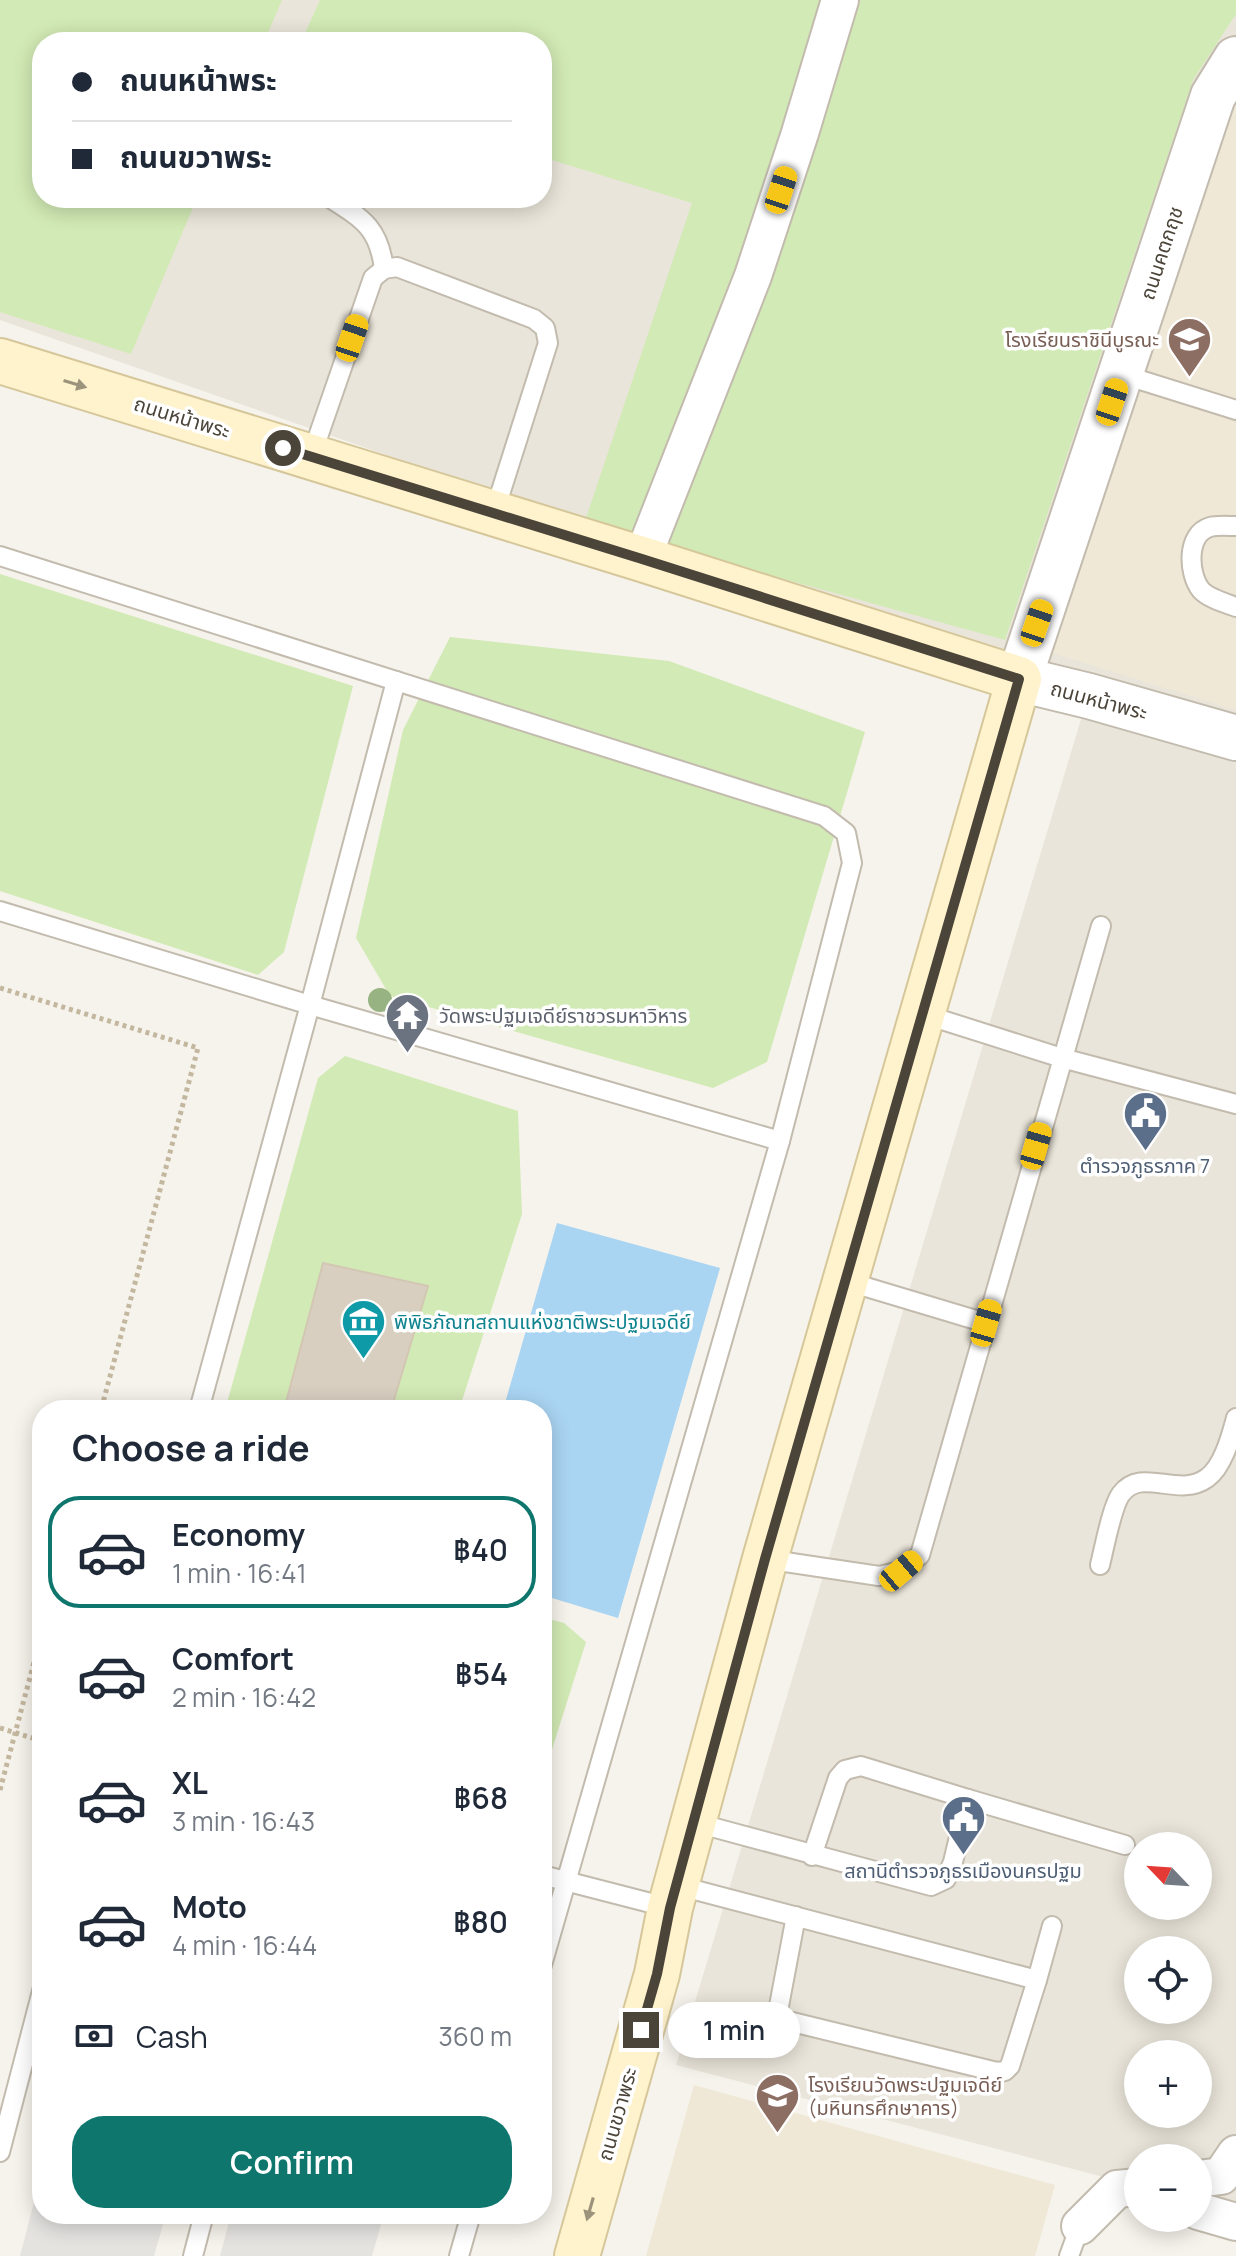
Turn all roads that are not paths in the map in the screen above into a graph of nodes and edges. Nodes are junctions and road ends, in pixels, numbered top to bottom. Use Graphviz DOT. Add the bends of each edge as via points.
graph roads {
  1 [pos="840,0"];
  2 [pos="1236,59"];
  3 [pos="346,208"];
  4 [pos="384,269"];
  5 [pos="0,361"];
  6 [pos="1121,374"];
  7 [pos="1236,410"];
  8 [pos="311,457"];
  9 [pos="494,513"];
  10 [pos="1236,526"];
  11 [pos="0,556"];
  12 [pos="642,559"];
  13 [pos="1236,607"];
  14 [pos="1019,679"];
  15 [pos="396,681"];
  16 [pos="1236,738"];
  17 [pos="0,911"];
  18 [pos="1101,926"];
  19 [pos="310,1005"];
  20 [pos="923,1014"];
  21 [pos="1062,1058"];
  22 [pos="1236,1104"];
  23 [pos="780,1141"];
  24 [pos="846,1281"];
  25 [pos="986,1323"];
  26 [pos="202,1400"];
  27 [pos="1236,1418"];
  28 [pos="765,1559"];
  29 [pos="1100,1565"];
  30 [pos="968,1799"];
  31 [pos="693,1822"];
  32 [pos="1124,1845"];
  33 [pos="812,1856"];
  34 [pos="552,1878"];
  35 [pos="566,1881"];
  36 [pos="673,1896"];
  37 [pos="796,1916"];
  38 [pos="1052,1926"];
  39 [pos="552,1930"];
  40 [pos="1037,1980"];
  41 [pos="32,2029"];
  42 [pos="0,2152"];
  43 [pos="1236,2154"];
  44 [pos="1212,2177"];
  45 [pos="1124,2196"];
  46 [pos="1212,2215"];
  47 [pos="1236,2222"];
  48 [pos="201,2224"];
  49 [pos="468,2224"];
  50 [pos="1074,2241"];
  51 [pos="193,2256"];
  52 [pos="459,2256"];
  53 [pos="577,2256"];
  1 -- 12 [label="street" via="753,276"];
  2 -- 6 [label="street, ถนนคตกฤช" via="1213,96"];
  3 -- 4 [label="lane" via="374,233"];
  4 -- 8 [label="lane" via="373,278"];
  4 -- 9 [label="lane" via="397,267 534,319 545,328 548,343"];
  5 -- 8 [label="main road, ถนนหน้าพระ, one-way"];
  6 -- 7 [label="lane"];
  6 -- 14 [label="street, ถนนคตกฤช"];
  8 -- 9 [label="main road, ถนนหน้าพระ"];
  9 -- 12 [label="main road, ถนนหน้าพระ"];
  10 -- 13 [label="lane" via="1208,527 1191,555 1192,573 1202,592"];
  11 -- 15 [label="lane"];
  12 -- 14 [label="main road, ถนนหน้าพระ"];
  14 -- 16 [label="street, ถนนหน้าพระ"];
  14 -- 20 [label="main road, ถนนขวาพระ"];
  15 -- 19 [label="lane"];
  15 -- 23 [label="lane" via="824,816 846,833 852,863"];
  17 -- 19 [label="lane"];
  18 -- 21 [label="lane"];
  19 -- 23 [label="lane"];
  19 -- 26 [label="lane"];
  20 -- 21 [label="lane"];
  20 -- 24 [label="main road, ถนนขวาพระ"];
  21 -- 22 [label="lane"];
  21 -- 25 [label="lane"];
  23 -- 35 [label="lane"];
  24 -- 25 [label="lane"];
  24 -- 28 [label="main road, ถนนขวาพระ"];
  25 -- 28 [label="lane" via="920,1555 901,1571 879,1576"];
  27 -- 29 [label="lane" via="1226,1451 1209,1478 1187,1487 1146,1481 1119,1496"];
  28 -- 31 [label="main road, ถนนขวาพระ"];
  30 -- 32 [label="lane"];
  30 -- 33 [label="lane" via="861,1766 845,1770"];
  30 -- 33 [label="lane" via="946,1879 931,1886"];
  31 -- 33 [label="lane"];
  31 -- 36 [label="main road, ถนนขวาพระ"];
  34 -- 35 [label="lane"];
  35 -- 36 [label="lane"];
  35 -- 39 [label="lane"];
  36 -- 37 [label="lane"];
  36 -- 53 [label="main road, ถนนขวาพระ, one-way" via="657,1974"];
  37 -- 40 [label="lane"];
  37 -- 40 [label="lane" via="779,2006 784,2020 1005,2071"];
  38 -- 40 [label="lane"];
  41 -- 42 [label="lane"];
  43 -- 44 [label="street" via="1221,2176"];
  45 -- 50 [label="street"];
  46 -- 47 [label="street"];
  48 -- 51 [label="lane"];
  49 -- 52 [label="lane"];
}
